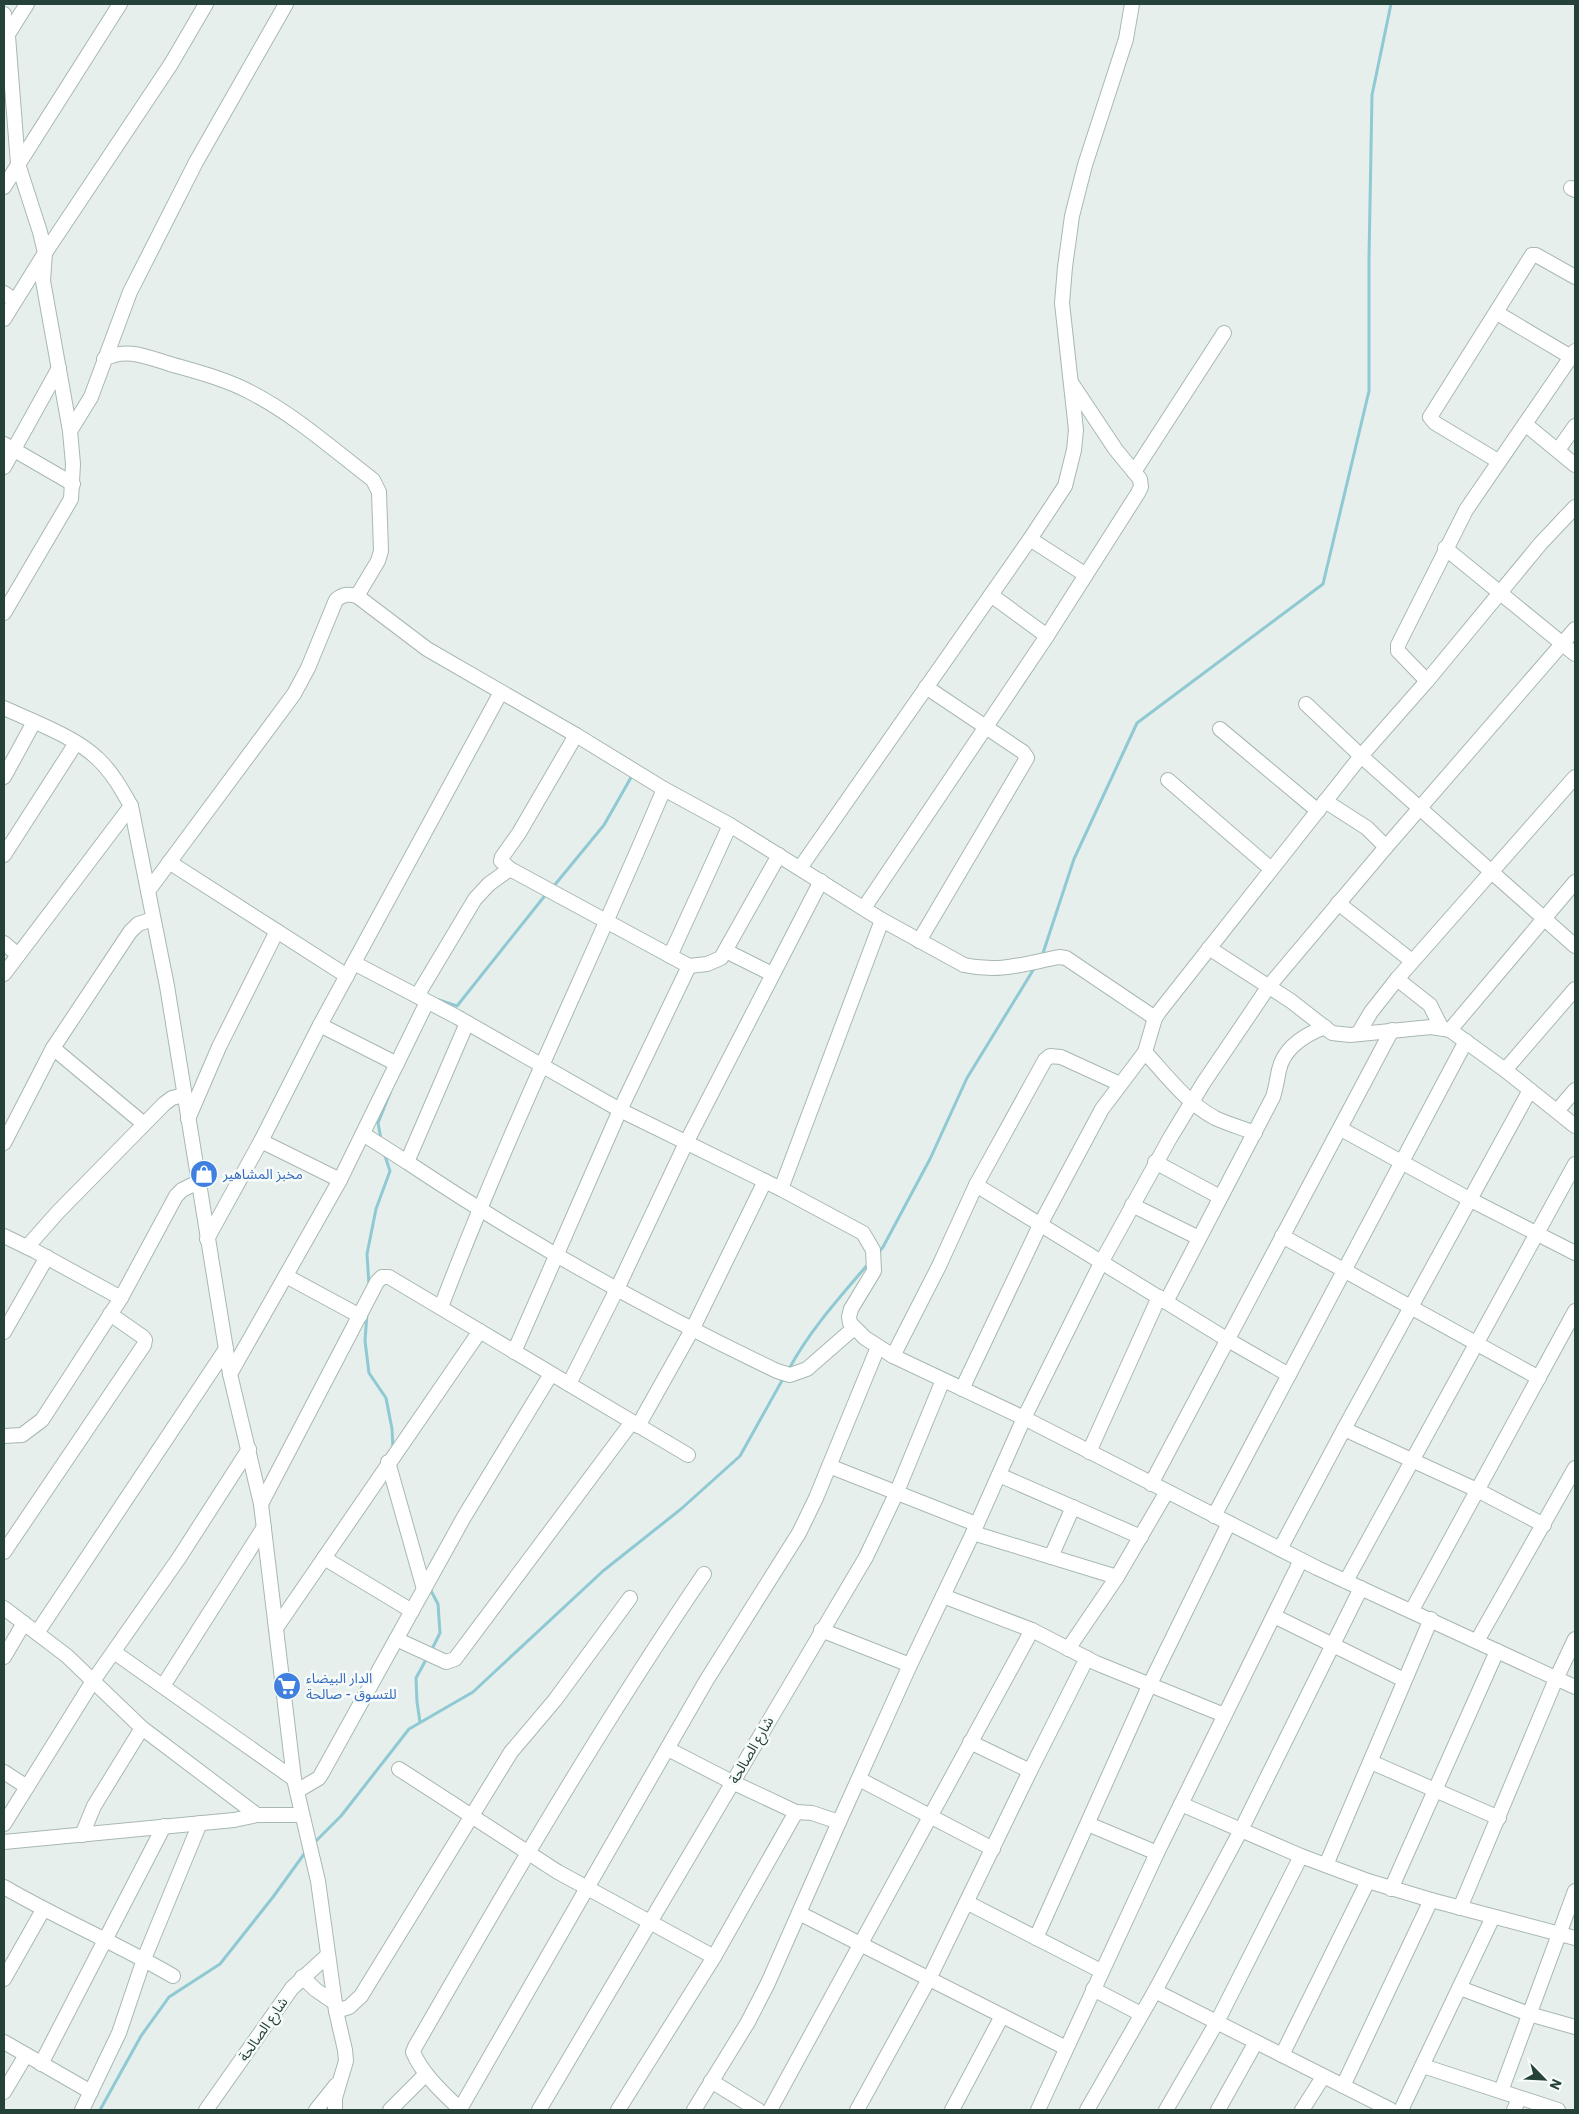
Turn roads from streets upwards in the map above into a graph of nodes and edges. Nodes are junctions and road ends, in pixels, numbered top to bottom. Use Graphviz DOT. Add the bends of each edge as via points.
graph roads {
  1 [pos="27,4"];
  2 [pos="120,4"];
  3 [pos="206,4"];
  4 [pos="286,4"];
  5 [pos="1132,4"];
  6 [pos="4,14"];
  7 [pos="6,39"];
  8 [pos="18,164"];
  9 [pos="4,187"];
  10 [pos="45,253"];
  11 [pos="1575,276"];
  12 [pos="9,297"];
  13 [pos="1497,313"];
  14 [pos="4,319"];
  15 [pos="1224,333"];
  16 [pos="1573,354"];
  17 [pos="104,359"];
  18 [pos="59,368"];
  19 [pos="1070,380"];
  20 [pos="1525,424"];
  21 [pos="1575,426"];
  22 [pos="70,431"];
  23 [pos="9,446"];
  24 [pos="1558,450"];
  25 [pos="1498,460"];
  26 [pos="1575,465"];
  27 [pos="4,467"];
  28 [pos="1134,472"];
  29 [pos="73,484"];
  30 [pos="1575,507"];
  31 [pos="1030,539"];
  32 [pos="1445,548"];
  33 [pos="1086,575"];
  34 [pos="1499,593"];
  35 [pos="991,595"];
  36 [pos="357,596"];
  37 [pos="4,613"];
  38 [pos="1575,629"];
  39 [pos="1047,636"];
  40 [pos="1562,644"];
  41 [pos="1575,654"];
  42 [pos="1427,681"];
  43 [pos="926,687"];
  44 [pos="500,692"];
  45 [pos="1306,704"];
  46 [pos="4,708"];
  47 [pos="34,722"];
  48 [pos="986,727"];
  49 [pos="1220,729"];
  50 [pos="576,735"];
  51 [pos="76,743"];
  52 [pos="1361,756"];
  53 [pos="4,777"];
  54 [pos="1575,777"];
  55 [pos="1168,780"];
  56 [pos="664,789"];
  57 [pos="131,806"];
  58 [pos="1321,806"];
  59 [pos="1420,808"];
  60 [pos="730,826"];
  61 [pos="1386,847"];
  62 [pos="779,854"];
  63 [pos="4,855"];
  64 [pos="169,862"];
  65 [pos="800,868"];
  66 [pos="510,869"];
  67 [pos="1271,869"];
  68 [pos="1492,871"];
  69 [pos="821,881"];
  70 [pos="1575,882"];
  71 [pos="148,890"];
  72 [pos="1338,903"];
  73 [pos="864,908"];
  74 [pos="1544,918"];
  75 [pos="153,919"];
  76 [pos="882,920"];
  77 [pos="608,922"];
  78 [pos="277,931"];
  79 [pos="919,941"];
  80 [pos="4,943"];
  81 [pos="1575,946"];
  82 [pos="1209,948"];
  83 [pos="726,951"];
  84 [pos="18,954"];
  85 [pos="670,956"];
  86 [pos="1412,961"];
  87 [pos="354,963"];
  88 [pos="689,966"];
  89 [pos="4,974"];
  90 [pos="772,974"];
  91 [pos="347,976"];
  92 [pos="1397,979"];
  93 [pos="1268,986"];
  94 [pos="1575,989"];
  95 [pos="422,999"];
  96 [pos="1155,1018"];
  97 [pos="467,1023"];
  98 [pos="320,1025"];
  99 [pos="1325,1027"];
  100 [pos="1445,1028"];
  101 [pos="1392,1030"];
  102 [pos="1358,1034"];
  103 [pos="1466,1041"];
  104 [pos="53,1048"];
  105 [pos="1145,1052"];
  106 [pos="397,1064"];
  107 [pos="540,1066"];
  108 [pos="1505,1070"];
  109 [pos="1120,1084"];
  110 [pos="1530,1090"];
  111 [pos="1575,1090"];
  112 [pos="184,1095"];
  113 [pos="1192,1101"];
  114 [pos="620,1110"];
  115 [pos="1557,1111"];
  116 [pos="188,1119"];
  117 [pos="144,1124"];
  118 [pos="1575,1126"];
  119 [pos="1340,1129"];
  120 [pos="1255,1133"];
  121 [pos="363,1134"];
  122 [pos="262,1141"];
  123 [pos="4,1143"];
  124 [pos="686,1143"];
  125 [pos="407,1162"];
  126 [pos="1155,1162"];
  127 [pos="1402,1162"];
  128 [pos="1575,1164"];
  129 [pos="340,1180"];
  130 [pos="765,1181"];
  131 [pos="198,1182"];
  132 [pos="976,1185"];
  133 [pos="781,1189"];
  134 [pos="1220,1197"];
  135 [pos="1469,1199"];
  136 [pos="1132,1205"];
  137 [pos="480,1211"];
  138 [pos="1041,1223"];
  139 [pos="1535,1234"];
  140 [pos="4,1236"];
  141 [pos="1282,1236"];
  142 [pos="1199,1238"];
  143 [pos="207,1239"];
  144 [pos="27,1247"];
  145 [pos="1575,1253"];
  146 [pos="555,1256"];
  147 [pos="47,1258"];
  148 [pos="1102,1261"];
  149 [pos="1344,1270"];
  150 [pos="286,1276"];
  151 [pos="617,1289"];
  152 [pos="120,1298"];
  153 [pos="1162,1299"];
  154 [pos="441,1308"];
  155 [pos="1410,1309"];
  156 [pos="1575,1312"];
  157 [pos="110,1314"];
  158 [pos="360,1316"];
  159 [pos="693,1328"];
  160 [pos="854,1328"];
  161 [pos="480,1331"];
  162 [pos="4,1332"];
  163 [pos="1228,1340"];
  164 [pos="1476,1344"];
  165 [pos="878,1347"];
  166 [pos="226,1349"];
  167 [pos="514,1352"];
  168 [pos="893,1356"];
  169 [pos="230,1374"];
  170 [pos="551,1374"];
  171 [pos="1289,1375"];
  172 [pos="1539,1378"];
  173 [pos="942,1380"];
  174 [pos="569,1384"];
  175 [pos="962,1389"];
  176 [pos="1024,1418"];
  177 [pos="635,1424"];
  178 [pos="1344,1429"];
  179 [pos="4,1436"];
  180 [pos="249,1449"];
  181 [pos="1089,1452"];
  182 [pos="688,1455"];
  183 [pos="1412,1460"];
  184 [pos="388,1462"];
  185 [pos="829,1466"];
  186 [pos="1575,1468"];
  187 [pos="999,1475"];
  188 [pos="1151,1484"];
  189 [pos="1476,1490"];
  190 [pos="1166,1492"];
  191 [pos="896,1494"];
  192 [pos="261,1504"];
  193 [pos="1073,1508"];
  194 [pos="1214,1516"];
  195 [pos="1229,1523"];
  196 [pos="1544,1525"];
  197 [pos="264,1527"];
  198 [pos="975,1528"];
  199 [pos="1141,1537"];
  200 [pos="1280,1549"];
  201 [pos="4,1552"];
  202 [pos="1051,1556"];
  203 [pos="324,1558"];
  204 [pos="1301,1560"];
  205 [pos="704,1574"];
  206 [pos="1117,1577"];
  207 [pos="1346,1581"];
  208 [pos="1361,1588"];
  209 [pos="424,1589"];
  210 [pos="943,1596"];
  211 [pos="630,1598"];
  212 [pos="4,1608"];
  213 [pos="1412,1610"];
  214 [pos="412,1611"];
  215 [pos="1274,1616"];
  216 [pos="1431,1619"];
  217 [pos="24,1623"];
  218 [pos="276,1628"];
  219 [pos="821,1630"];
  220 [pos="1032,1630"];
  221 [pos="37,1633"];
  222 [pos="1575,1639"];
  223 [pos="396,1640"];
  224 [pos="1477,1641"];
  225 [pos="1332,1646"];
  226 [pos="1068,1648"];
  227 [pos="1497,1651"];
  228 [pos="114,1652"];
  229 [pos="4,1657"];
  230 [pos="1087,1658"];
  231 [pos="910,1665"];
  232 [pos="1556,1679"];
  233 [pos="1404,1680"];
  234 [pos="93,1681"];
  235 [pos="163,1686"];
  236 [pos="1149,1686"];
  237 [pos="1575,1687"];
  238 [pos="1224,1715"];
  239 [pos="142,1728"];
  240 [pos="970,1742"];
  241 [pos="668,1749"];
  242 [pos="1370,1762"];
  243 [pos="399,1769"];
  244 [pos="1030,1771"];
  245 [pos="4,1772"];
  246 [pos="859,1779"];
  247 [pos="732,1782"];
  248 [pos="296,1785"];
  249 [pos="27,1787"];
  250 [pos="1435,1790"];
  251 [pos="1181,1804"];
  252 [pos="796,1812"];
  253 [pos="257,1815"];
  254 [pos="302,1816"];
  255 [pos="929,1816"];
  256 [pos="470,1817"];
  257 [pos="1500,1818"];
  258 [pos="838,1822"];
  259 [pos="200,1823"];
  260 [pos="4,1824"];
  261 [pos="1088,1824"];
  262 [pos="164,1826"];
  263 [pos="1242,1830"];
  264 [pos="82,1835"];
  265 [pos="4,1842"];
  266 [pos="994,1849"];
  267 [pos="1157,1852"];
  268 [pos="527,1853"];
  269 [pos="1302,1856"];
  270 [pos="1326,1865"];
  271 [pos="1368,1881"];
  272 [pos="4,1887"];
  273 [pos="1391,1888"];
  274 [pos="586,1889"];
  275 [pos="1575,1891"];
  276 [pos="1431,1900"];
  277 [pos="968,1903"];
  278 [pos="1460,1908"];
  279 [pos="43,1910"];
  280 [pos="799,1914"];
  281 [pos="1493,1917"];
  282 [pos="650,1922"];
  283 [pos="1559,1934"];
  284 [pos="1036,1938"];
  285 [pos="1575,1938"];
  286 [pos="105,1940"];
  287 [pos="860,1944"];
  288 [pos="328,1955"];
  289 [pos="714,1957"];
  290 [pos="144,1959"];
  291 [pos="1101,1971"];
  292 [pos="173,1976"];
  293 [pos="302,1977"];
  294 [pos="4,1978"];
  295 [pos="929,1979"];
  296 [pos="1460,1988"];
  297 [pos="1093,1990"];
  298 [pos="1155,1991"];
  299 [pos="336,2007"];
  300 [pos="1141,2014"];
  301 [pos="1529,2014"];
  302 [pos="1002,2016"];
  303 [pos="1217,2022"];
  304 [pos="1575,2027"];
  305 [pos="4,2042"];
  306 [pos="1256,2042"];
  307 [pos="1066,2048"];
  308 [pos="26,2055"];
  309 [pos="1282,2055"];
  310 [pos="41,2064"];
  311 [pos="1423,2066"];
  312 [pos="426,2074"];
  313 [pos="342,2077"];
  314 [pos="1323,2077"];
  315 [pos="711,2081"];
  316 [pos="1343,2086"];
  317 [pos="1501,2091"];
  318 [pos="4,2092"];
  319 [pos="91,2092"];
  320 [pos="1517,2104"];
  321 [pos="1222,2109"];
  322 [pos="1387,2109"];
  323 [pos="82,2110"];
  324 [pos="206,2110"];
  325 [pos="316,2110"];
  326 [pos="335,2110"];
  327 [pos="390,2110"];
  328 [pos="461,2110"];
  329 [pos="539,2110"];
  330 [pos="618,2110"];
  331 [pos="694,2110"];
  332 [pos="758,2110"];
  333 [pos="770,2110"];
  334 [pos="857,2110"];
  335 [pos="952,2110"];
  336 [pos="1038,2110"];
  337 [pos="1087,2110"];
  338 [pos="1166,2110"];
  339 [pos="1302,2110"];
  340 [pos="1401,2110"];
  341 [pos="1556,2110"];
  1 -- 7 [label="street"];
  2 -- 8 [label="street"];
  3 -- 10 [label="street" via="171,64"];
  4 -- 17 [label="street" via="191,171 130,292"];
  5 -- 19 [label="street" via="1123,48 1072,216 1062,303"];
  6 -- 7 [label="street"];
  7 -- 8 [label="street"];
  8 -- 9 [label="street"];
  8 -- 10 [label="street"];
  10 -- 12 [label="street"];
  10 -- 18 [label="street" via="43,281"];
  11 -- 13 [label="street" via="1532,255"];
  12 -- 14 [label="street"];
  13 -- 16 [label="street"];
  13 -- 25 [label="street" via="1430,417"];
  15 -- 28 [label="street"];
  16 -- 20 [label="street"];
  17 -- 22 [label="street" via="91,397"];
  17 -- 36 [label="street" via="120,352 137,354 220,379 253,393 292,418 373,480 378,492 381,551"];
  18 -- 22 [label="street"];
  18 -- 23 [label="street"];
  19 -- 28 [label="street"];
  19 -- 31 [label="street" via="1076,430 1068,476 1059,497"];
  20 -- 24 [label="street"];
  20 -- 25 [label="street"];
  21 -- 24 [label="street"];
  22 -- 29 [label="street"];
  23 -- 27 [label="street"];
  23 -- 29 [label="street"];
  24 -- 26 [label="street"];
  25 -- 32 [label="street"];
  28 -- 33 [label="street" via="1141,487"];
  29 -- 37 [label="street" via="67,507"];
  30 -- 34 [label="street"];
  31 -- 33 [label="street"];
  31 -- 35 [label="street"];
  32 -- 34 [label="street"];
  32 -- 42 [label="street" via="1398,645 1398,651"];
  33 -- 39 [label="street"];
  34 -- 40 [label="street"];
  34 -- 42 [label="street"];
  35 -- 39 [label="street"];
  35 -- 43 [label="street"];
  36 -- 44 [label="street" via="427,649"];
  36 -- 64 [label="street" via="342,595 336,600 294,694"];
  38 -- 40 [label="street"];
  39 -- 48 [label="street"];
  40 -- 41 [label="street"];
  40 -- 59 [label="street"];
  42 -- 52 [label="street"];
  43 -- 48 [label="street"];
  43 -- 65 [label="street"];
  44 -- 50 [label="street"];
  44 -- 87 [label="street"];
  45 -- 52 [label="street"];
  46 -- 47 [label="street"];
  47 -- 51 [label="street"];
  47 -- 53 [label="street"];
  48 -- 73 [label="street"];
  48 -- 79 [label="street" via="1026,754 1026,762"];
  49 -- 58 [label="street"];
  50 -- 56 [label="street"];
  50 -- 66 [label="street" via="502,857 501,862"];
  51 -- 57 [label="street" via="99,760"];
  51 -- 63 [label="street"];
  52 -- 58 [label="street"];
  52 -- 59 [label="street"];
  54 -- 68 [label="street"];
  55 -- 67 [label="street"];
  56 -- 60 [label="street"];
  56 -- 77 [label="street"];
  57 -- 71 [label="street"];
  57 -- 84 [label="street"];
  58 -- 61 [label="street" via="1367,828"];
  58 -- 67 [label="street"];
  59 -- 61 [label="street"];
  59 -- 68 [label="street"];
  60 -- 62 [label="street"];
  60 -- 85 [label="street"];
  61 -- 72 [label="street"];
  62 -- 65 [label="street"];
  62 -- 83 [label="street"];
  64 -- 71 [label="street"];
  64 -- 78 [label="street"];
  65 -- 69 [label="street"];
  66 -- 77 [label="street"];
  66 -- 95 [label="street" via="489,884 476,899"];
  67 -- 82 [label="street"];
  68 -- 74 [label="street"];
  68 -- 86 [label="street"];
  69 -- 73 [label="street"];
  69 -- 90 [label="street"];
  70 -- 74 [label="street"];
  71 -- 75 [label="street"];
  72 -- 86 [label="street"];
  72 -- 93 [label="street"];
  73 -- 76 [label="street"];
  74 -- 81 [label="street"];
  74 -- 100 [label="street"];
  75 -- 104 [label="street" via="138,924 130,932"];
  75 -- 112 [label="street"];
  76 -- 79 [label="street"];
  76 -- 133 [label="street"];
  77 -- 85 [label="street"];
  77 -- 107 [label="street"];
  78 -- 91 [label="street"];
  78 -- 116 [label="street" via="219,1047"];
  79 -- 96 [label="street" via="964,965 986,969 1066,958"];
  80 -- 84 [label="street"];
  82 -- 93 [label="street"];
  82 -- 96 [label="street"];
  83 -- 88 [label="street" via="715,962"];
  83 -- 90 [label="street"];
  84 -- 89 [label="street"];
  85 -- 88 [label="street"];
  86 -- 92 [label="street"];
  87 -- 91 [label="street"];
  87 -- 95 [label="street"];
  88 -- 114 [label="street"];
  90 -- 124 [label="street"];
  91 -- 98 [label="street"];
  92 -- 100 [label="street" via="1430,1005"];
  92 -- 102 [label="street"];
  93 -- 99 [label="street"];
  93 -- 113 [label="street"];
  94 -- 108 [label="street"];
  95 -- 97 [label="street"];
  95 -- 106 [label="street"];
  96 -- 105 [label="street"];
  97 -- 107 [label="street"];
  97 -- 125 [label="street"];
  98 -- 106 [label="street"];
  98 -- 122 [label="street"];
  99 -- 102 [label="street" via="1340,1035"];
  99 -- 120 [label="street" via="1303,1036 1288,1051 1279,1069 1274,1097"];
  100 -- 101 [label="street"];
  100 -- 103 [label="street"];
  101 -- 102 [label="street"];
  101 -- 119 [label="street"];
  103 -- 108 [label="street"];
  103 -- 127 [label="street"];
  104 -- 117 [label="street"];
  104 -- 123 [label="street"];
  105 -- 109 [label="street"];
  105 -- 113 [label="street"];
  106 -- 121 [label="street"];
  107 -- 114 [label="street"];
  107 -- 137 [label="street"];
  108 -- 110 [label="street"];
  109 -- 132 [label="street" via="1060,1057 1050,1056 1044,1060"];
  109 -- 138 [label="street" via="1102,1109"];
  110 -- 115 [label="street"];
  110 -- 135 [label="street"];
  111 -- 115 [label="street"];
  112 -- 116 [label="street"];
  112 -- 117 [label="street" via="172,1098"];
  113 -- 120 [label="street" via="1214,1117"];
  113 -- 126 [label="street"];
  114 -- 124 [label="street"];
  114 -- 146 [label="street"];
  115 -- 118 [label="street"];
  116 -- 131 [label="street"];
  117 -- 144 [label="street"];
  119 -- 127 [label="street"];
  119 -- 141 [label="street"];
  120 -- 134 [label="street"];
  121 -- 125 [label="street"];
  121 -- 129 [label="street"];
  122 -- 129 [label="street"];
  122 -- 143 [label="street"];
  124 -- 130 [label="street"];
  124 -- 151 [label="street"];
  125 -- 137 [label="street"];
  126 -- 134 [label="street"];
  126 -- 136 [label="street"];
  127 -- 135 [label="street"];
  127 -- 149 [label="street"];
  128 -- 139 [label="street"];
  129 -- 150 [label="street"];
  130 -- 133 [label="street"];
  130 -- 159 [label="street"];
  131 -- 143 [label="street"];
  131 -- 152 [label="street" via="176,1196"];
  132 -- 138 [label="street"];
  132 -- 168 [label="street"];
  133 -- 160 [label="street" via="857,1228 874,1250 874,1271 851,1309 849,1317"];
  134 -- 142 [label="street"];
  135 -- 139 [label="street"];
  135 -- 155 [label="street"];
  136 -- 142 [label="street"];
  136 -- 148 [label="street"];
  137 -- 146 [label="street"];
  137 -- 154 [label="street"];
  138 -- 148 [label="street"];
  138 -- 175 [label="street"];
  139 -- 145 [label="street"];
  139 -- 164 [label="street"];
  140 -- 144 [label="street"];
  141 -- 149 [label="street"];
  141 -- 163 [label="street"];
  142 -- 153 [label="street"];
  143 -- 166 [label="street"];
  144 -- 147 [label="street"];
  146 -- 151 [label="street"];
  146 -- 167 [label="street"];
  147 -- 152 [label="street"];
  147 -- 162 [label="street"];
  148 -- 153 [label="street"];
  148 -- 176 [label="street"];
  149 -- 155 [label="street"];
  149 -- 171 [label="street"];
  150 -- 158 [label="street"];
  150 -- 169 [label="street"];
  151 -- 159 [label="street"];
  151 -- 174 [label="street"];
  152 -- 157 [label="street"];
  153 -- 163 [label="street"];
  153 -- 181 [label="street"];
  154 -- 158 [label="street" via="388,1277 382,1277"];
  154 -- 161 [label="street"];
  155 -- 164 [label="street"];
  155 -- 178 [label="street"];
  156 -- 172 [label="street"];
  157 -- 179 [label="street" via="42,1420 22,1435"];
  157 -- 201 [label="street" via="143,1336 144,1345"];
  158 -- 192 [label="street"];
  159 -- 160 [label="street" via="790,1375 807,1370"];
  159 -- 177 [label="street"];
  160 -- 165 [label="street"];
  161 -- 167 [label="street"];
  161 -- 184 [label="street"];
  163 -- 171 [label="street"];
  163 -- 188 [label="street"];
  164 -- 172 [label="street"];
  164 -- 183 [label="street"];
  165 -- 168 [label="street"];
  165 -- 185 [label="street"];
  166 -- 169 [label="street"];
  166 -- 221 [label="street"];
  167 -- 170 [label="street"];
  168 -- 173 [label="street"];
  169 -- 180 [label="street"];
  170 -- 174 [label="street"];
  170 -- 209 [label="street"];
  171 -- 194 [label="street"];
  172 -- 189 [label="street"];
  173 -- 175 [label="street"];
  173 -- 191 [label="street, شارع الصالحة"];
  174 -- 177 [label="street"];
  175 -- 176 [label="street"];
  176 -- 181 [label="street"];
  176 -- 187 [label="street"];
  177 -- 182 [label="street"];
  177 -- 223 [label="street" via="455,1659 446,1662"];
  178 -- 183 [label="street"];
  178 -- 200 [label="street"];
  180 -- 192 [label="street"];
  180 -- 228 [label="street"];
  181 -- 188 [label="street"];
  183 -- 189 [label="street"];
  183 -- 207 [label="street"];
  184 -- 203 [label="street"];
  184 -- 209 [label="street"];
  185 -- 191 [label="street"];
  185 -- 241 [label="street" via="799,1533 722,1655"];
  186 -- 196 [label="street"];
  187 -- 193 [label="street"];
  187 -- 198 [label="street"];
  188 -- 190 [label="street"];
  189 -- 196 [label="street"];
  189 -- 213 [label="street"];
  190 -- 194 [label="street"];
  190 -- 199 [label="street"];
  191 -- 198 [label="street"];
  191 -- 219 [label="street, شارع الصالحة" via="866,1557"];
  192 -- 197 [label="street"];
  193 -- 199 [label="street"];
  193 -- 202 [label="street"];
  194 -- 195 [label="street"];
  195 -- 200 [label="street"];
  195 -- 236 [label="street"];
  196 -- 224 [label="street"];
  197 -- 218 [label="street"];
  197 -- 235 [label="street"];
  198 -- 202 [label="street"];
  198 -- 210 [label="street"];
  199 -- 206 [label="street"];
  200 -- 204 [label="street"];
  202 -- 206 [label="street"];
  203 -- 214 [label="street"];
  203 -- 218 [label="street"];
  204 -- 207 [label="street"];
  204 -- 215 [label="street"];
  205 -- 268 [label="street"];
  206 -- 226 [label="street"];
  207 -- 208 [label="street"];
  208 -- 213 [label="street"];
  208 -- 225 [label="street"];
  209 -- 214 [label="street"];
  210 -- 220 [label="street"];
  210 -- 231 [label="street"];
  211 -- 256 [label="street" via="518,1743"];
  212 -- 217 [label="street"];
  213 -- 216 [label="street"];
  214 -- 223 [label="street"];
  215 -- 225 [label="street"];
  215 -- 238 [label="street"];
  216 -- 224 [label="street"];
  216 -- 233 [label="street"];
  217 -- 221 [label="street"];
  217 -- 229 [label="street"];
  218 -- 248 [label="street"];
  219 -- 231 [label="street"];
  219 -- 247 [label="street, شارع الصالحة"];
  220 -- 226 [label="street"];
  220 -- 240 [label="street"];
  221 -- 234 [label="street"];
  222 -- 232 [label="street"];
  223 -- 248 [label="street" via="319,1778"];
  224 -- 227 [label="street"];
  225 -- 233 [label="street"];
  225 -- 263 [label="street"];
  226 -- 230 [label="street"];
  227 -- 232 [label="street"];
  227 -- 250 [label="street"];
  228 -- 234 [label="street"];
  228 -- 235 [label="street"];
  230 -- 236 [label="street"];
  230 -- 244 [label="street"];
  231 -- 246 [label="street"];
  232 -- 237 [label="street"];
  232 -- 257 [label="street"];
  233 -- 242 [label="street"];
  234 -- 239 [label="street"];
  234 -- 249 [label="street"];
  235 -- 248 [label="street"];
  236 -- 238 [label="street"];
  236 -- 261 [label="street"];
  238 -- 251 [label="street"];
  239 -- 253 [label="street"];
  239 -- 264 [label="street" via="94,1806"];
  240 -- 244 [label="street"];
  240 -- 255 [label="street"];
  241 -- 247 [label="street"];
  241 -- 274 [label="street"];
  242 -- 250 [label="street"];
  242 -- 270 [label="street"];
  243 -- 256 [label="street"];
  244 -- 266 [label="street"];
  245 -- 249 [label="street"];
  246 -- 255 [label="street"];
  246 -- 258 [label="street"];
  247 -- 252 [label="street"];
  247 -- 282 [label="street, شارع الصالحة"];
  248 -- 254 [label="street"];
  249 -- 260 [label="street"];
  250 -- 257 [label="street"];
  250 -- 273 [label="street"];
  251 -- 263 [label="street"];
  251 -- 267 [label="street"];
  252 -- 258 [label="street"];
  252 -- 289 [label="street"];
  253 -- 254 [label="street"];
  253 -- 259 [label="street"];
  254 -- 288 [label="street" via="314,1857"];
  255 -- 266 [label="street"];
  255 -- 287 [label="street"];
  256 -- 268 [label="street"];
  256 -- 299 [label="street" via="361,1996 349,2007"];
  257 -- 278 [label="street"];
  258 -- 280 [label="street"];
  259 -- 262 [label="street"];
  259 -- 290 [label="street"];
  261 -- 267 [label="street"];
  261 -- 284 [label="street"];
  262 -- 264 [label="street"];
  262 -- 286 [label="street"];
  263 -- 269 [label="street"];
  263 -- 298 [label="street"];
  264 -- 265 [label="street"];
  266 -- 277 [label="street"];
  267 -- 291 [label="street"];
  268 -- 274 [label="street"];
  268 -- 312 [label="street" via="413,2052"];
  269 -- 270 [label="street"];
  269 -- 303 [label="street"];
  270 -- 271 [label="street"];
  271 -- 273 [label="street"];
  271 -- 309 [label="street"];
  272 -- 279 [label="street"];
  273 -- 276 [label="street"];
  274 -- 282 [label="street"];
  274 -- 328 [label="street"];
  275 -- 283 [label="street"];
  276 -- 278 [label="street"];
  276 -- 316 [label="street"];
  277 -- 284 [label="street"];
  277 -- 295 [label="street"];
  278 -- 281 [label="street"];
  279 -- 286 [label="street"];
  279 -- 294 [label="street"];
  280 -- 287 [label="street"];
  280 -- 315 [label="street" via="748,2022"];
  281 -- 283 [label="street"];
  281 -- 296 [label="street"];
  282 -- 289 [label="street"];
  282 -- 329 [label="street, شارع الصالحة"];
  283 -- 285 [label="street"];
  283 -- 301 [label="street"];
  284 -- 291 [label="street"];
  286 -- 290 [label="street"];
  286 -- 310 [label="street"];
  287 -- 295 [label="street"];
  287 -- 333 [label="street"];
  288 -- 293 [label="street, شارع الصالحة"];
  288 -- 299 [label="street"];
  289 -- 330 [label="street"];
  290 -- 292 [label="street"];
  290 -- 319 [label="street" via="119,2033"];
  291 -- 297 [label="street"];
  293 -- 299 [label="street"];
  293 -- 324 [label="street, شارع الصالحة"];
  295 -- 302 [label="street"];
  295 -- 334 [label="street"];
  296 -- 301 [label="street"];
  296 -- 311 [label="street"];
  297 -- 300 [label="street"];
  297 -- 307 [label="street"];
  298 -- 300 [label="street"];
  298 -- 303 [label="street"];
  299 -- 313 [label="street" via="346,2061"];
  300 -- 337 [label="street"];
  301 -- 304 [label="street"];
  301 -- 317 [label="street"];
  302 -- 307 [label="street"];
  302 -- 335 [label="street"];
  303 -- 306 [label="street"];
  303 -- 338 [label="street"];
  305 -- 308 [label="street"];
  306 -- 309 [label="street"];
  306 -- 321 [label="street"];
  307 -- 336 [label="street"];
  308 -- 310 [label="street"];
  308 -- 318 [label="street"];
  309 -- 314 [label="street"];
  310 -- 319 [label="street"];
  311 -- 317 [label="street"];
  311 -- 340 [label="street"];
  312 -- 327 [label="street"];
  312 -- 328 [label="street"];
  313 -- 325 [label="street"];
  313 -- 326 [label="street"];
  314 -- 316 [label="street"];
  314 -- 339 [label="street"];
  315 -- 331 [label="street"];
  315 -- 332 [label="street"];
  316 -- 322 [label="street"];
  317 -- 320 [label="street"];
  319 -- 323 [label="street"];
  320 -- 341 [label="street"];
}
